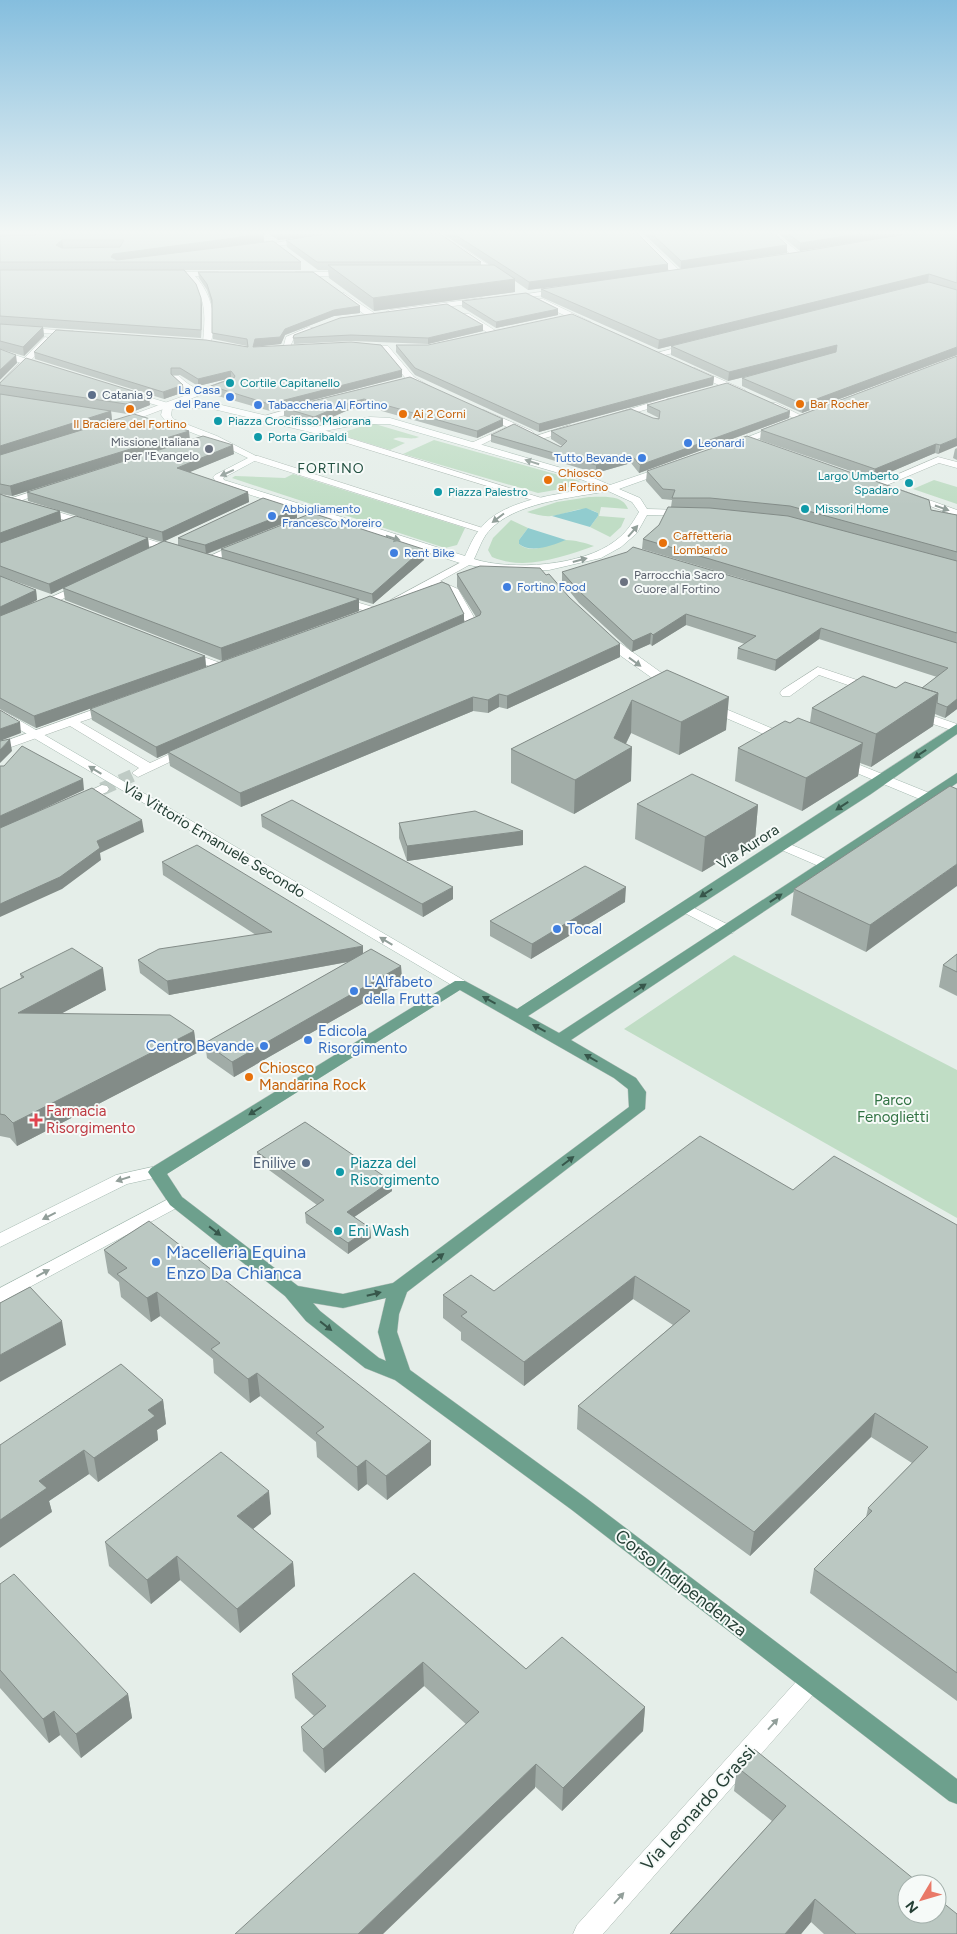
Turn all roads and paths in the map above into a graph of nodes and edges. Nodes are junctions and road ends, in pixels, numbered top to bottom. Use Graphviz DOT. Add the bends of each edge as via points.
graph roads {
  1 [pos="210,324"];
  2 [pos="480,324"];
  3 [pos="592,324"];
  4 [pos="322,326"];
  5 [pos="598,327"];
  6 [pos="0,328"];
  7 [pos="505,331"];
  8 [pos="54,332"];
  9 [pos="495,333"];
  10 [pos="83,334"];
  11 [pos="485,335"];
  12 [pos="197,342"];
  13 [pos="702,342"];
  14 [pos="351,345"];
  15 [pos="286,348"];
  16 [pos="385,348"];
  17 [pos="395,348"];
  18 [pos="0,354"];
  19 [pos="26,362"];
  20 [pos="54,371"];
  21 [pos="176,378"];
  22 [pos="411,379"];
  23 [pos="745,380"];
  24 [pos="401,382"];
  25 [pos="230,383"];
  26 [pos="726,384"];
  27 [pos="0,388"];
  28 [pos="707,390"];
  29 [pos="119,391"];
  30 [pos="437,391"];
  31 [pos="201,393"];
  32 [pos="753,396"];
  33 [pos="679,398"];
  34 [pos="762,400"];
  35 [pos="316,404"];
  36 [pos="168,406"];
  37 [pos="471,407"];
  38 [pos="631,411"];
  39 [pos="262,418"];
  40 [pos="648,418"];
  41 [pos="603,419"];
  42 [pos="112,420"];
  43 [pos="514,426"];
  44 [pos="575,426"];
  45 [pos="314,430"];
  46 [pos="538,437"];
  47 [pos="214,438"];
  48 [pos="746,440"];
  49 [pos="199,443"];
  50 [pos="474,445"];
  51 [pos="552,446"];
  52 [pos="728,447"];
  53 [pos="764,447"];
  54 [pos="954,452"];
  55 [pos="255,458"];
  56 [pos="938,460"];
  57 [pos="957,465"];
  58 [pos="674,466"];
  59 [pos="866,481"];
  60 [pos="878,485"];
  61 [pos="56,487"];
  62 [pos="612,488"];
  63 [pos="0,498"];
  64 [pos="269,498"];
  65 [pos="543,500"];
  66 [pos="12,501"];
  67 [pos="256,504"];
  68 [pos="0,505"];
  69 [pos="644,512"];
  70 [pos="692,513"];
  71 [pos="957,513"];
  72 [pos="318,515"];
  73 [pos="305,520"];
  74 [pos="77,521"];
  75 [pos="95,526"];
  76 [pos="60,527"];
  77 [pos="484,530"];
  78 [pos="121,534"];
  79 [pos="182,540"];
  80 [pos="251,542"];
  81 [pos="165,548"];
  82 [pos="148,556"];
  83 [pos="198,557"];
  84 [pos="467,562"];
  85 [pos="225,565"];
  86 [pos="542,568"];
  87 [pos="551,578"];
  88 [pos="95,580"];
  89 [pos="433,582"];
  90 [pos="34,594"];
  91 [pos="329,597"];
  92 [pos="51,600"];
  93 [pos="69,607"];
  94 [pos="376,611"];
  95 [pos="358,618"];
  96 [pos="0,624"];
  97 [pos="600,630"];
  98 [pos="446,637"];
  99 [pos="177,650"];
  100 [pos="203,674"];
  101 [pos="681,691"];
  102 [pos="786,692"];
  103 [pos="882,693"];
  104 [pos="696,700"];
  105 [pos="118,705"];
  106 [pos="902,709"];
  107 [pos="0,713"];
  108 [pos="71,722"];
  109 [pos="956,730"];
  110 [pos="36,735"];
  111 [pos="802,746"];
  112 [pos="0,747"];
  113 [pos="194,748"];
  114 [pos="18,754"];
  115 [pos="829,757"];
  116 [pos="957,777"];
  117 [pos="883,779"];
  118 [pos="102,789"];
  119 [pos="927,798"];
  120 [pos="944,805"];
  121 [pos="62,808"];
  122 [pos="782,845"];
  123 [pos="826,864"];
  124 [pos="684,907"];
  125 [pos="728,930"];
  126 [pos="460,984"];
  127 [pos="517,1016"];
  128 [pos="560,1040"];
  129 [pos="157,1172"];
  130 [pos="176,1201"];
  131 [pos="0,1241"];
  132 [pos="399,1288"];
  133 [pos="292,1291"];
  134 [pos="0,1296"];
  135 [pos="402,1375"];
  136 [pos="811,1681"];
  137 [pos="957,1794"];
  138 [pos="586,1934"];
  1 -- 12 [label="street" via="211,344"];
  2 -- 9 [label="street"];
  3 -- 5 [label="street"];
  4 -- 15 [label="street" via="289,339"];
  6 -- 8 [label="street"];
  7 -- 9 [label="street"];
  8 -- 10 [label="street"];
  8 -- 19 [label="street"];
  9 -- 11 [label="street"];
  13 -- 26 [label="street" via="653,352"];
  14 -- 16 [label="street"];
  16 -- 17 [label="street"];
  16 -- 22 [label="street"];
  18 -- 19 [label="street"];
  19 -- 20 [label="street"];
  19 -- 27 [label="street"];
  21 -- 31 [label="street" via="186,388"];
  22 -- 24 [label="street"];
  22 -- 30 [label="street"];
  23 -- 26 [label="street"];
  25 -- 31 [label="street"];
  26 -- 28 [label="street"];
  26 -- 32 [label="street"];
  29 -- 36 [label="street"];
  31 -- 36 [label="street"];
  33 -- 38 [label="street"];
  34 -- 48 [label="street" via="807,417"];
  35 -- 39 [label="street"];
  36 -- 39 [label="street" via="210,405"];
  36 -- 42 [label="street" via="131,419"];
  36 -- 47 [label="street" via="166,415 170,421"];
  37 -- 43 [label="street"];
  38 -- 40 [label="street"];
  38 -- 41 [label="street"];
  39 -- 45 [label="street"];
  43 -- 46 [label="street"];
  43 -- 50 [label="street"];
  44 -- 46 [label="street"];
  45 -- 50 [label="street" via="380,419"];
  45 -- 65 [label="street"];
  46 -- 51 [label="street"];
  47 -- 49 [label="street"];
  47 -- 55 [label="street"];
  48 -- 52 [label="street"];
  48 -- 53 [label="street"];
  62 -- 50 [label="street, one-way"];
  54 -- 56 [label="street"];
  55 -- 64 [label="street, one-way" via="218,477 220,482"];
  55 -- 77 [label="street"];
  56 -- 57 [label="street"];
  56 -- 60 [label="street"];
  58 -- 62 [label="street"];
  59 -- 60 [label="street"];
  60 -- 71 [label="street, one-way"];
  61 -- 66 [label="street"];
  62 -- 65 [label="street"];
  62 -- 69 [label="street" via="636,500"];
  63 -- 66 [label="street"];
  64 -- 67 [label="street"];
  64 -- 72 [label="street"];
  65 -- 77 [label="street, one-way" via="505,513"];
  66 -- 68 [label="street"];
  66 -- 74 [label="street"];
  69 -- 70 [label="street"];
  86 -- 69 [label="street, one-way" via="621,548"];
  72 -- 73 [label="street"];
  72 -- 84 [label="street, one-way"];
  74 -- 75 [label="street"];
  74 -- 76 [label="street"];
  77 -- 84 [label="street"];
  78 -- 81 [label="street"];
  79 -- 81 [label="street"];
  80 -- 83 [label="street"];
  81 -- 82 [label="street"];
  81 -- 83 [label="street"];
  83 -- 85 [label="street"];
  84 -- 86 [label="street" via="499,568"];
  84 -- 89 [label="street"];
  86 -- 87 [label="street"];
  88 -- 92 [label="street"];
  89 -- 94 [label="street"];
  89 -- 98 [label="street" via="454,591 473,626"];
  90 -- 92 [label="street"];
  91 -- 94 [label="street"];
  92 -- 93 [label="street"];
  92 -- 96 [label="street"];
  94 -- 95 [label="street"];
  97 -- 101 [label="street, one-way" via="625,654"];
  99 -- 100 [label="street" via="226,666"];
  102 -- 103 [label="street" via="818,671"];
  104 -- 111 [label="street"];
  105 -- 108 [label="street"];
  106 -- 109 [label="street"];
  107 -- 110 [label="street, Via Vittorio Emanuele Secondo"];
  108 -- 110 [label="street"];
  108 -- 113 [label="street" via="144,770"];
  109 -- 117 [label="main road, Via Aurora, one-way"];
  110 -- 112 [label="street"];
  110 -- 114 [label="street"];
  126 -- 110 [label="street, Via Vittorio Emanuele Secondo, one-way"];
  115 -- 117 [label="street"];
  116 -- 119 [label="main road"];
  117 -- 119 [label="street"];
  117 -- 122 [label="main road, Via Aurora, one-way"];
  118 -- 121 [label="street"];
  119 -- 120 [label="street"];
  119 -- 123 [label="main road"];
  122 -- 123 [label="street"];
  122 -- 124 [label="main road, Via Aurora, one-way"];
  125 -- 123 [label="main road, one-way"];
  124 -- 125 [label="street"];
  124 -- 127 [label="main road, Via Aurora"];
  128 -- 125 [label="main road, one-way"];
  127 -- 126 [label="main road, one-way"];
  126 -- 129 [label="main road, one-way"];
  128 -- 127 [label="main road, one-way"];
  132 -- 128 [label="main road, one-way" via="637,1109 640,1096 634,1085"];
  129 -- 130 [label="main road"];
  129 -- 131 [label="street, one-way" via="122,1179"];
  130 -- 133 [label="main road, one-way"];
  134 -- 130 [label="street, one-way"];
  133 -- 132 [label="main road, one-way" via="343,1301"];
  132 -- 135 [label="main road" via="387,1320 386,1337"];
  133 -- 135 [label="main road, Corso Indipendenza, one-way" via="313,1316 372,1363"];
  135 -- 136 [label="main road, Corso Indipendenza" via="579,1504"];
  136 -- 137 [label="main road, Corso Indipendenza"];
  138 -- 136 [label="street, Via Leonardo Grassi, one-way"];
}
